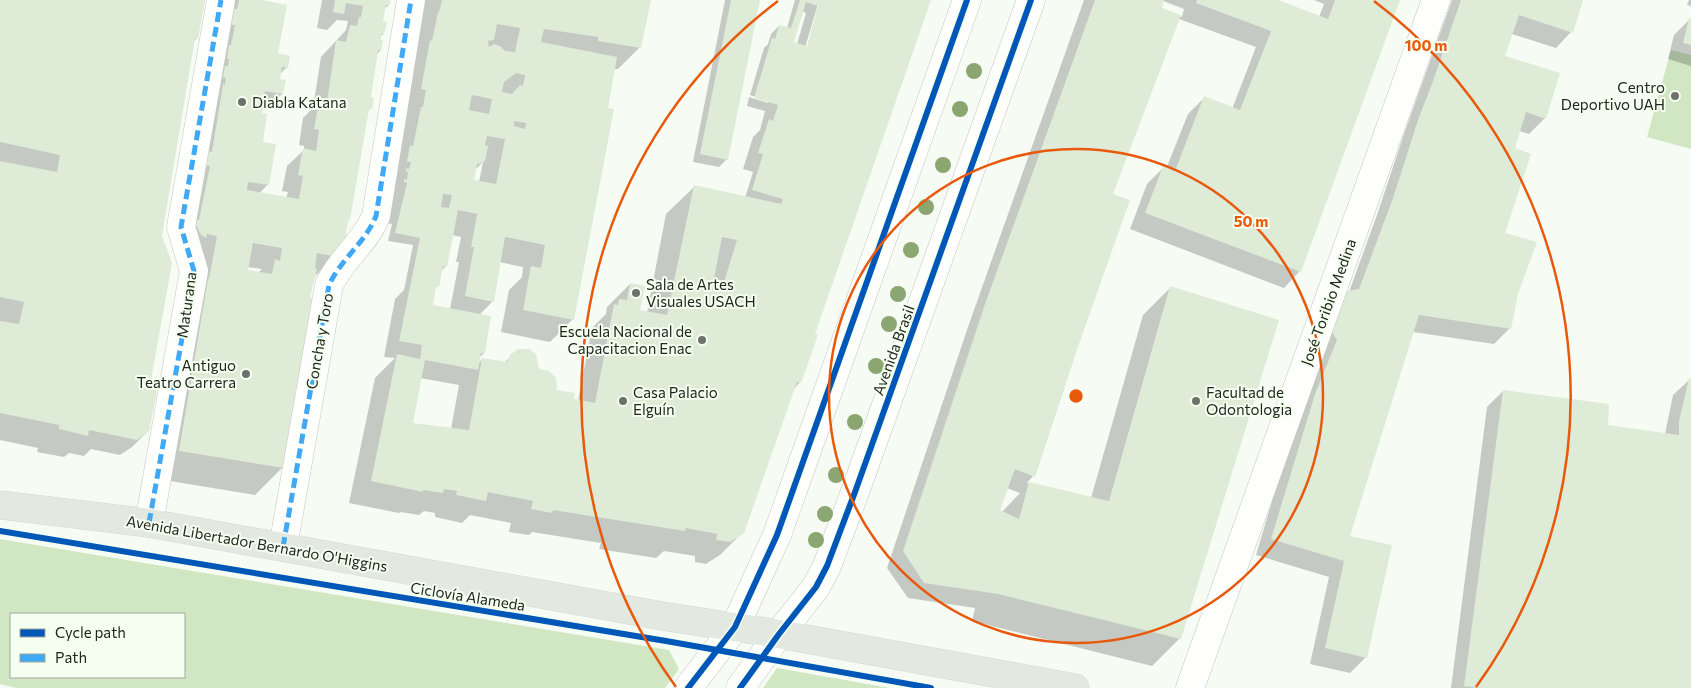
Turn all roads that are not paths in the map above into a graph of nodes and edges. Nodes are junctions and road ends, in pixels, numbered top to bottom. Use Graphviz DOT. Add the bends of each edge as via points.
graph roads {
  1 [pos="221,0"];
  2 [pos="411,0"];
  3 [pos="967,0"];
  4 [pos="1031,0"];
  5 [pos="1436,0"];
  6 [pos="0,505"];
  7 [pos="149,523"];
  8 [pos="283,547"];
  9 [pos="735,627"];
  10 [pos="779,634"];
  11 [pos="688,688"];
  12 [pos="740,688"];
  13 [pos="1075,688"];
  14 [pos="1190,688"];
  1 -- 7 [label="street, Maturana" via="181,227 194,271"];
  2 -- 8 [label="street, Concha y Toro" via="376,216 366,236 328,285"];
  3 -- 9 [label="street" via="777,535"];
  4 -- 10 [label="street, Avenida Brasil" via="840,534 816,587"];
  5 -- 14 [label="street, José Toribio Medina"];
  6 -- 7 [label="main road, Avenida Libertador Bernardo O'Higgins"];
  7 -- 8 [label="main road, Avenida Libertador Bernardo O'Higgins"];
  8 -- 9 [label="main road, Avenida Libertador Bernardo O'Higgins"];
  9 -- 10 [label="main road, Avenida Libertador Bernardo O'Higgins"];
  9 -- 11 [label="street"];
  10 -- 12 [label="street, Avenida Brasil"];
  10 -- 13 [label="main road, Avenida Libertador Bernardo O'Higgins"];
}
